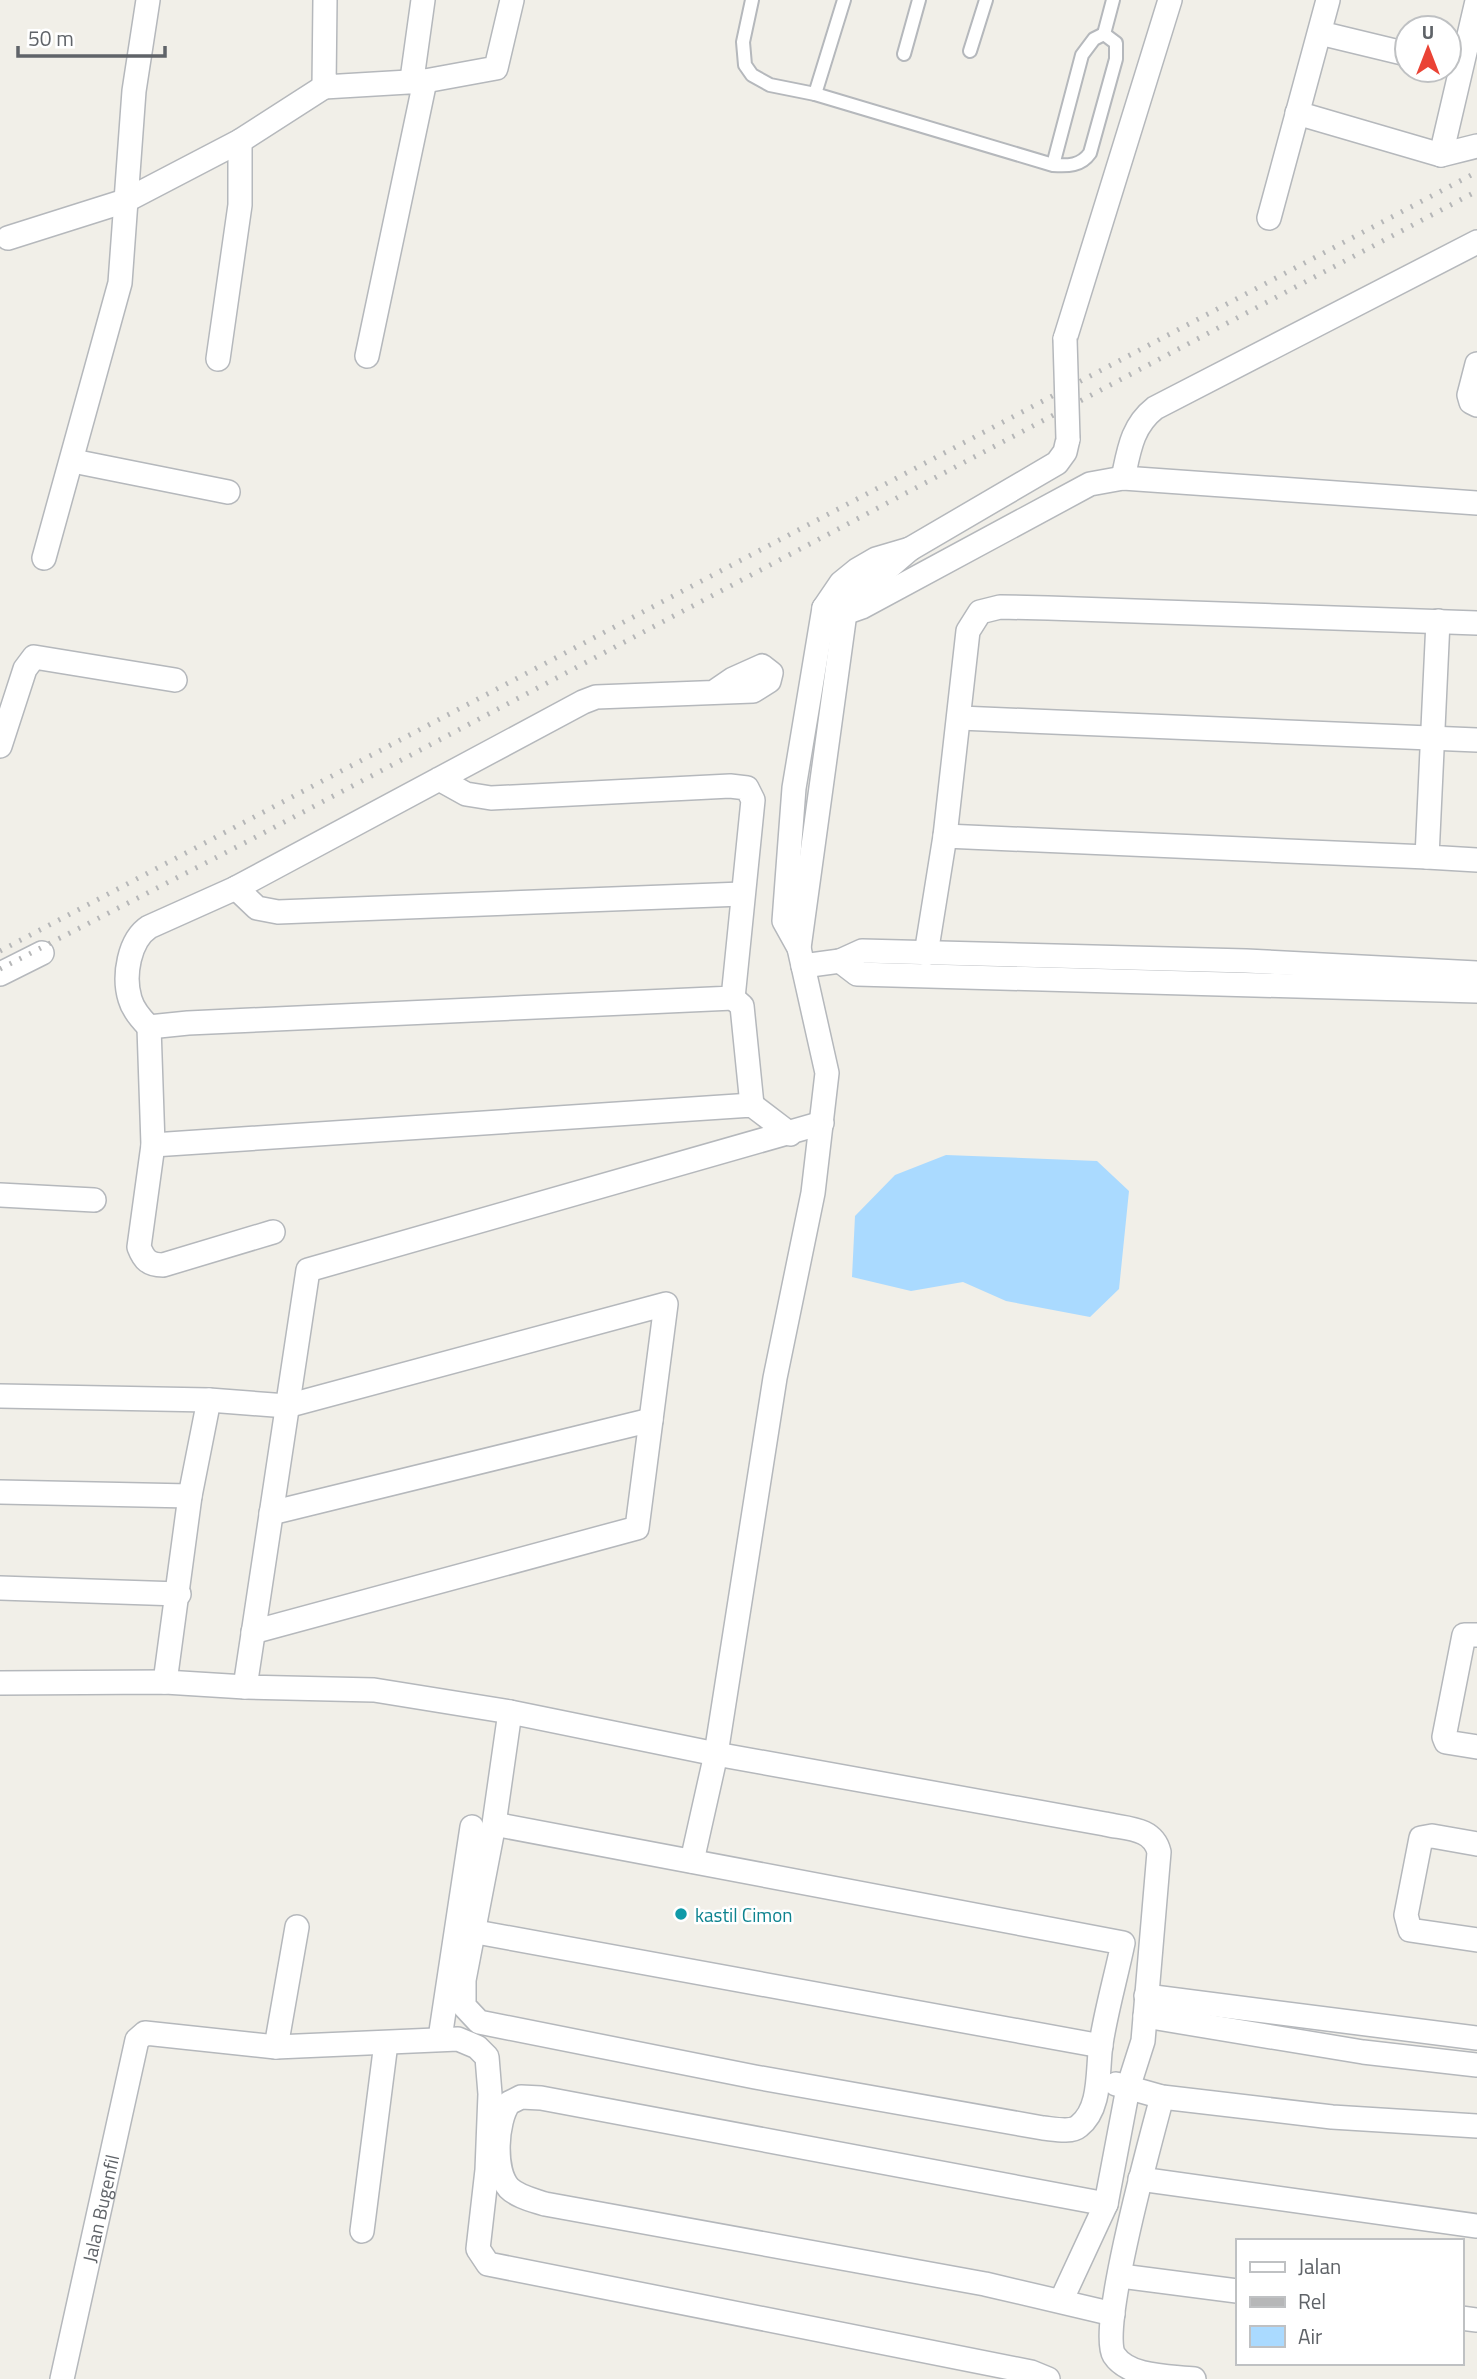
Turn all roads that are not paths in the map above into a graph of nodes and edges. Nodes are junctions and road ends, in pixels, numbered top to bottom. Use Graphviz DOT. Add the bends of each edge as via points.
graph roads {
  1 [pos="148,0"];
  2 [pos="325,0"];
  3 [pos="423,0"];
  4 [pos="512,0"];
  5 [pos="752,0"];
  6 [pos="844,0"];
  7 [pos="919,0"];
  8 [pos="986,0"];
  9 [pos="1113,0"];
  10 [pos="1170,0"];
  11 [pos="1328,0"];
  12 [pos="1477,1"];
  13 [pos="1320,33"];
  14 [pos="1104,34"];
  15 [pos="1463,40"];
  16 [pos="970,51"];
  17 [pos="1393,51"];
  18 [pos="904,54"];
  19 [pos="418,80"];
  20 [pos="1451,84"];
  21 [pos="324,87"];
  22 [pos="815,94"];
  23 [pos="1297,113"];
  24 [pos="240,141"];
  25 [pos="1477,146"];
  26 [pos="1441,155"];
  27 [pos="1053,165"];
  28 [pos="125,201"];
  29 [pos="1269,218"];
  30 [pos="8,238"];
  31 [pos="1477,242"];
  32 [pos="367,356"];
  33 [pos="218,359"];
  34 [pos="1477,364"];
  35 [pos="1477,405"];
  36 [pos="73,461"];
  37 [pos="1123,478"];
  38 [pos="228,492"];
  39 [pos="1477,503"];
  40 [pos="44,558"];
  41 [pos="835,611"];
  42 [pos="1438,621"];
  43 [pos="1477,623"];
  44 [pos="175,680"];
  45 [pos="9,691"];
  46 [pos="714,692"];
  47 [pos="960,718"];
  48 [pos="1433,738"];
  49 [pos="1477,740"];
  50 [pos="0,746"];
  51 [pos="439,779"];
  52 [pos="794,788"];
  53 [pos="823,788"];
  54 [pos="944,836"];
  55 [pos="1427,858"];
  56 [pos="1477,860"];
  57 [pos="236,888"];
  58 [pos="741,894"];
  59 [pos="42,953"];
  60 [pos="926,954"];
  61 [pos="801,957"];
  62 [pos="840,961"];
  63 [pos="1037,968"];
  64 [pos="1477,973"];
  65 [pos="0,974"];
  66 [pos="1477,991"];
  67 [pos="733,998"];
  68 [pos="149,1027"];
  69 [pos="752,1105"];
  70 [pos="822,1123"];
  71 [pos="790,1134"];
  72 [pos="153,1145"];
  73 [pos="0,1195"];
  74 [pos="94,1200"];
  75 [pos="273,1232"];
  76 [pos="0,1396"];
  77 [pos="209,1400"];
  78 [pos="287,1405"];
  79 [pos="651,1420"];
  80 [pos="0,1492"];
  81 [pos="190,1496"];
  82 [pos="271,1514"];
  83 [pos="0,1588"];
  84 [pos="179,1594"];
  85 [pos="253,1633"];
  86 [pos="1477,1635"];
  87 [pos="165,1682"];
  88 [pos="0,1684"];
  89 [pos="245,1687"];
  90 [pos="510,1712"];
  91 [pos="1477,1747"];
  92 [pos="716,1754"];
  93 [pos="483,1826"];
  94 [pos="1477,1844"];
  95 [pos="692,1861"];
  96 [pos="297,1927"];
  97 [pos="471,1931"];
  98 [pos="1477,1940"];
  99 [pos="1145,2006"];
  100 [pos="1367,2025"];
  101 [pos="440,2038"];
  102 [pos="1477,2038"];
  103 [pos="386,2043"];
  104 [pos="1101,2046"];
  105 [pos="276,2047"];
  106 [pos="1350,2050"];
  107 [pos="1375,2054"];
  108 [pos="1477,2065"];
  109 [pos="1100,2078"];
  110 [pos="1128,2088"];
  111 [pos="1162,2097"];
  112 [pos="1477,2126"];
  113 [pos="1140,2179"];
  114 [pos="1106,2204"];
  115 [pos="1477,2226"];
  116 [pos="362,2231"];
  117 [pos="1121,2276"];
  118 [pos="1236,2291"];
  119 [pos="1061,2301"];
  120 [pos="1112,2314"];
  121 [pos="954,2368"];
  122 [pos="62,2379"];
  123 [pos="1048,2379"];
  124 [pos="1194,2379"];
  1 -- 28 [label="street" via="134,91"];
  2 -- 21 [label="street"];
  3 -- 19 [label="street"];
  4 -- 19 [label="street" via="496,68"];
  5 -- 22 [label="lane" via="743,42 745,65 770,85"];
  6 -- 22 [label="lane"];
  7 -- 18 [label="lane"];
  8 -- 16 [label="lane"];
  9 -- 14 [label="lane"];
  10 -- 41 [label="street, bridge" via="1065,339 1065,452 1041,473 910,550 876,559 865,576 841,583"];
  11 -- 13 [label="street"];
  12 -- 15 [label="street"];
  13 -- 17 [label="street"];
  13 -- 23 [label="street"];
  14 -- 27 [label="lane" via="1082,55"];
  14 -- 27 [label="lane" via="1116,43 1116,59 1090,153 1075,165"];
  19 -- 21 [label="street"];
  19 -- 32 [label="street"];
  20 -- 26 [label="street"];
  21 -- 24 [label="street"];
  22 -- 27 [label="lane"];
  23 -- 26 [label="street"];
  23 -- 29 [label="street"];
  24 -- 28 [label="street"];
  24 -- 33 [label="street" via="240,205"];
  25 -- 26 [label="street"];
  28 -- 30 [label="street"];
  28 -- 36 [label="street" via="120,283"];
  31 -- 37 [label="street" via="1155,408 1141,418 1132,436"];
  34 -- 35 [label="street" via="1469,399"];
  36 -- 38 [label="street"];
  36 -- 40 [label="street"];
  37 -- 39 [label="street"];
  37 -- 41 [label="street" via="1090,484 862,607"];
  41 -- 52 [label="street"];
  41 -- 53 [label="street"];
  42 -- 43 [label="street"];
  42 -- 47 [label="street" via="988,608 975,617 968,631"];
  42 -- 48 [label="street"];
  44 -- 45 [label="street" via="34,657"];
  45 -- 50 [label="street"];
  46 -- 51 [label="street" via="596,697"];
  47 -- 48 [label="street"];
  47 -- 54 [label="street"];
  48 -- 49 [label="street"];
  48 -- 55 [label="street"];
  51 -- 57 [label="street"];
  51 -- 58 [label="street" via="466,794 491,799 742,786 750,790 752,800"];
  52 -- 53 [label="street"];
  52 -- 61 [label="street" via="784,921"];
  53 -- 61 [label="street"];
  54 -- 55 [label="street"];
  54 -- 60 [label="street"];
  55 -- 56 [label="street"];
  57 -- 58 [label="street" via="257,908 278,912"];
  57 -- 68 [label="street" via="138,934 128,989 138,1016"];
  58 -- 67 [label="street"];
  59 -- 65 [label="street"];
  60 -- 62 [label="street" via="862,951"];
  60 -- 63 [label="street"];
  61 -- 62 [label="street"];
  61 -- 70 [label="street" via="827,1073"];
  62 -- 63 [label="street" via="857,974"];
  63 -- 64 [label="street" via="1246,961"];
  63 -- 66 [label="street"];
  67 -- 68 [label="street"];
  67 -- 69 [label="street" via="742,1006"];
  68 -- 72 [label="street"];
  69 -- 71 [label="street"];
  69 -- 72 [label="street"];
  70 -- 71 [label="street"];
  70 -- 92 [label="street" via="813,1194 775,1378"];
  71 -- 78 [label="street" via="308,1270"];
  72 -- 75 [label="street" via="139,1247 149,1263 163,1265"];
  73 -- 74 [label="street"];
  76 -- 77 [label="street"];
  77 -- 78 [label="street"];
  77 -- 81 [label="street"];
  78 -- 79 [label="street" via="666,1304"];
  78 -- 82 [label="street"];
  79 -- 82 [label="street"];
  79 -- 85 [label="street" via="637,1528"];
  80 -- 81 [label="street"];
  81 -- 84 [label="street"];
  82 -- 85 [label="street"];
  83 -- 84 [label="street"];
  84 -- 87 [label="street"];
  85 -- 89 [label="street"];
  86 -- 91 [label="street" via="1464,1635 1444,1737 1446,1742"];
  87 -- 88 [label="street"];
  87 -- 89 [label="street"];
  89 -- 90 [label="street" via="374,1690"];
  90 -- 92 [label="street"];
  90 -- 93 [label="street"];
  92 -- 95 [label="street"];
  92 -- 99 [label="street" via="1147,1833 1156,1840 1159,1852"];
  93 -- 95 [label="street"];
  93 -- 97 [label="street"];
  93 -- 101 [label="street"];
  94 -- 98 [label="street" via="1421,1838 1406,1915 1412,1930"];
  95 -- 104 [label="street" via="1123,1944"];
  96 -- 105 [label="street"];
  97 -- 104 [label="street"];
  97 -- 109 [label="street" via="464,2006 479,2022 495,2026 1043,2128 1077,2128 1088,2118"];
  99 -- 100 [label="street"];
  99 -- 106 [label="street"];
  99 -- 110 [label="street" via="1143,2041"];
  100 -- 102 [label="street"];
  100 -- 106 [label="street"];
  100 -- 107 [label="street"];
  101 -- 103 [label="street"];
  101 -- 121 [label="street" via="458,2039 487,2057 487,2170 478,2249 488,2264"];
  103 -- 105 [label="street"];
  103 -- 116 [label="street"];
  104 -- 109 [label="street"];
  105 -- 122 [label="street, Jalan Bugenfil" via="146,2033 139,2036"];
  106 -- 107 [label="street"];
  107 -- 108 [label="street"];
  109 -- 110 [label="street"];
  110 -- 111 [label="street"];
  110 -- 114 [label="street"];
  111 -- 112 [label="street" via="1332,2117"];
  111 -- 113 [label="street"];
  113 -- 115 [label="street"];
  113 -- 117 [label="street"];
  114 -- 119 [label="street"];
  114 -- 119 [label="street" via="541,2098 521,2097 506,2106 501,2172 510,2190 521,2196"];
  117 -- 118 [label="street"];
  117 -- 120 [label="street"];
  119 -- 120 [label="street"];
  120 -- 124 [label="street" via="1111,2345 1120,2361 1146,2373"];
  121 -- 123 [label="street"];
}
